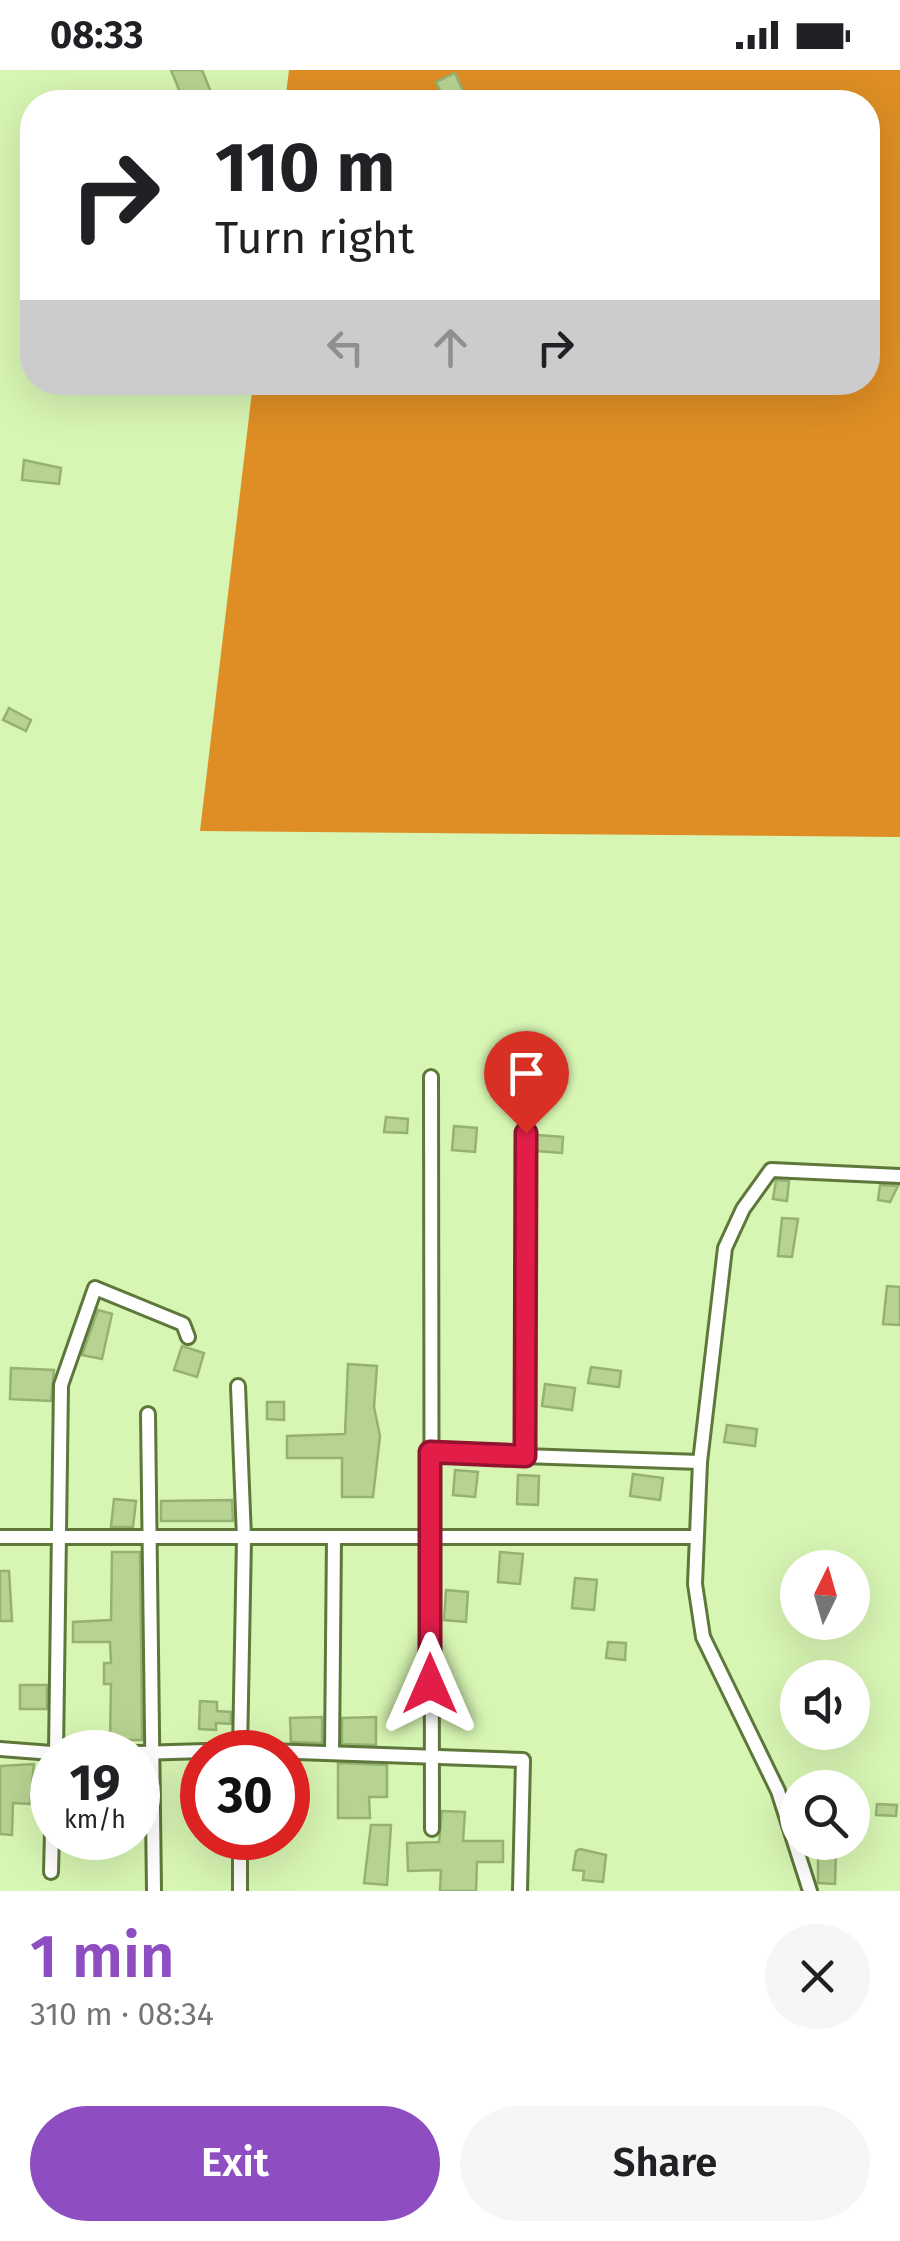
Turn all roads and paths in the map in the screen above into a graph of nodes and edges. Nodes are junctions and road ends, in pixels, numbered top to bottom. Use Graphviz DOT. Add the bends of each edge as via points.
graph roads {
  1 [pos="431,1078"];
  2 [pos="526,1133"];
  3 [pos="900,1176"];
  4 [pos="188,1336"];
  5 [pos="238,1386"];
  6 [pos="148,1414"];
  7 [pos="430,1452"];
  8 [pos="525,1456"];
  9 [pos="700,1462"];
  10 [pos="0,1537"];
  11 [pos="696,1537"];
  12 [pos="59,1538"];
  13 [pos="149,1538"];
  14 [pos="244,1538"];
  15 [pos="334,1538"];
  16 [pos="430,1538"];
  17 [pos="55,1730"];
  18 [pos="145,1730"];
  19 [pos="240,1730"];
  20 [pos="0,1749"];
  21 [pos="30,1751"];
  22 [pos="310,1753"];
  23 [pos="332,1753"];
  24 [pos="429,1756"];
  25 [pos="432,1829"];
  26 [pos="51,1860"];
  27 [pos="152,1860"];
  28 [pos="240,1860"];
  29 [pos="51,1872"];
  30 [pos="154,1891"];
  31 [pos="240,1891"];
  32 [pos="520,1891"];
  33 [pos="810,1891"];
  1 -- 7 [label="street"];
  2 -- 8 [label="street"];
  3 -- 9 [label="street" via="780,1170 764,1178 726,1248"];
  4 -- 12 [label="street" via="183,1324 95,1288 61,1386"];
  5 -- 14 [label="street"];
  6 -- 13 [label="street"];
  7 -- 8 [label="street"];
  7 -- 16 [label="street"];
  8 -- 9 [label="street"];
  9 -- 11 [label="street"];
  10 -- 12 [label="street"];
  11 -- 16 [label="street"];
  11 -- 33 [label="street" via="703,1637 778,1792"];
  12 -- 13 [label="street"];
  12 -- 17 [label="street"];
  13 -- 14 [label="street"];
  13 -- 18 [label="street"];
  14 -- 15 [label="street"];
  14 -- 19 [label="street"];
  15 -- 16 [label="street"];
  15 -- 23 [label="street"];
  16 -- 24 [label="street"];
  20 -- 21 [label="street"];
  22 -- 23 [label="street"];
  23 -- 24 [label="street"];
  24 -- 25 [label="street"];
  24 -- 32 [label="street" via="523,1760"];
  26 -- 29 [label="street"];
  27 -- 30 [label="street"];
  28 -- 31 [label="street"];
}
